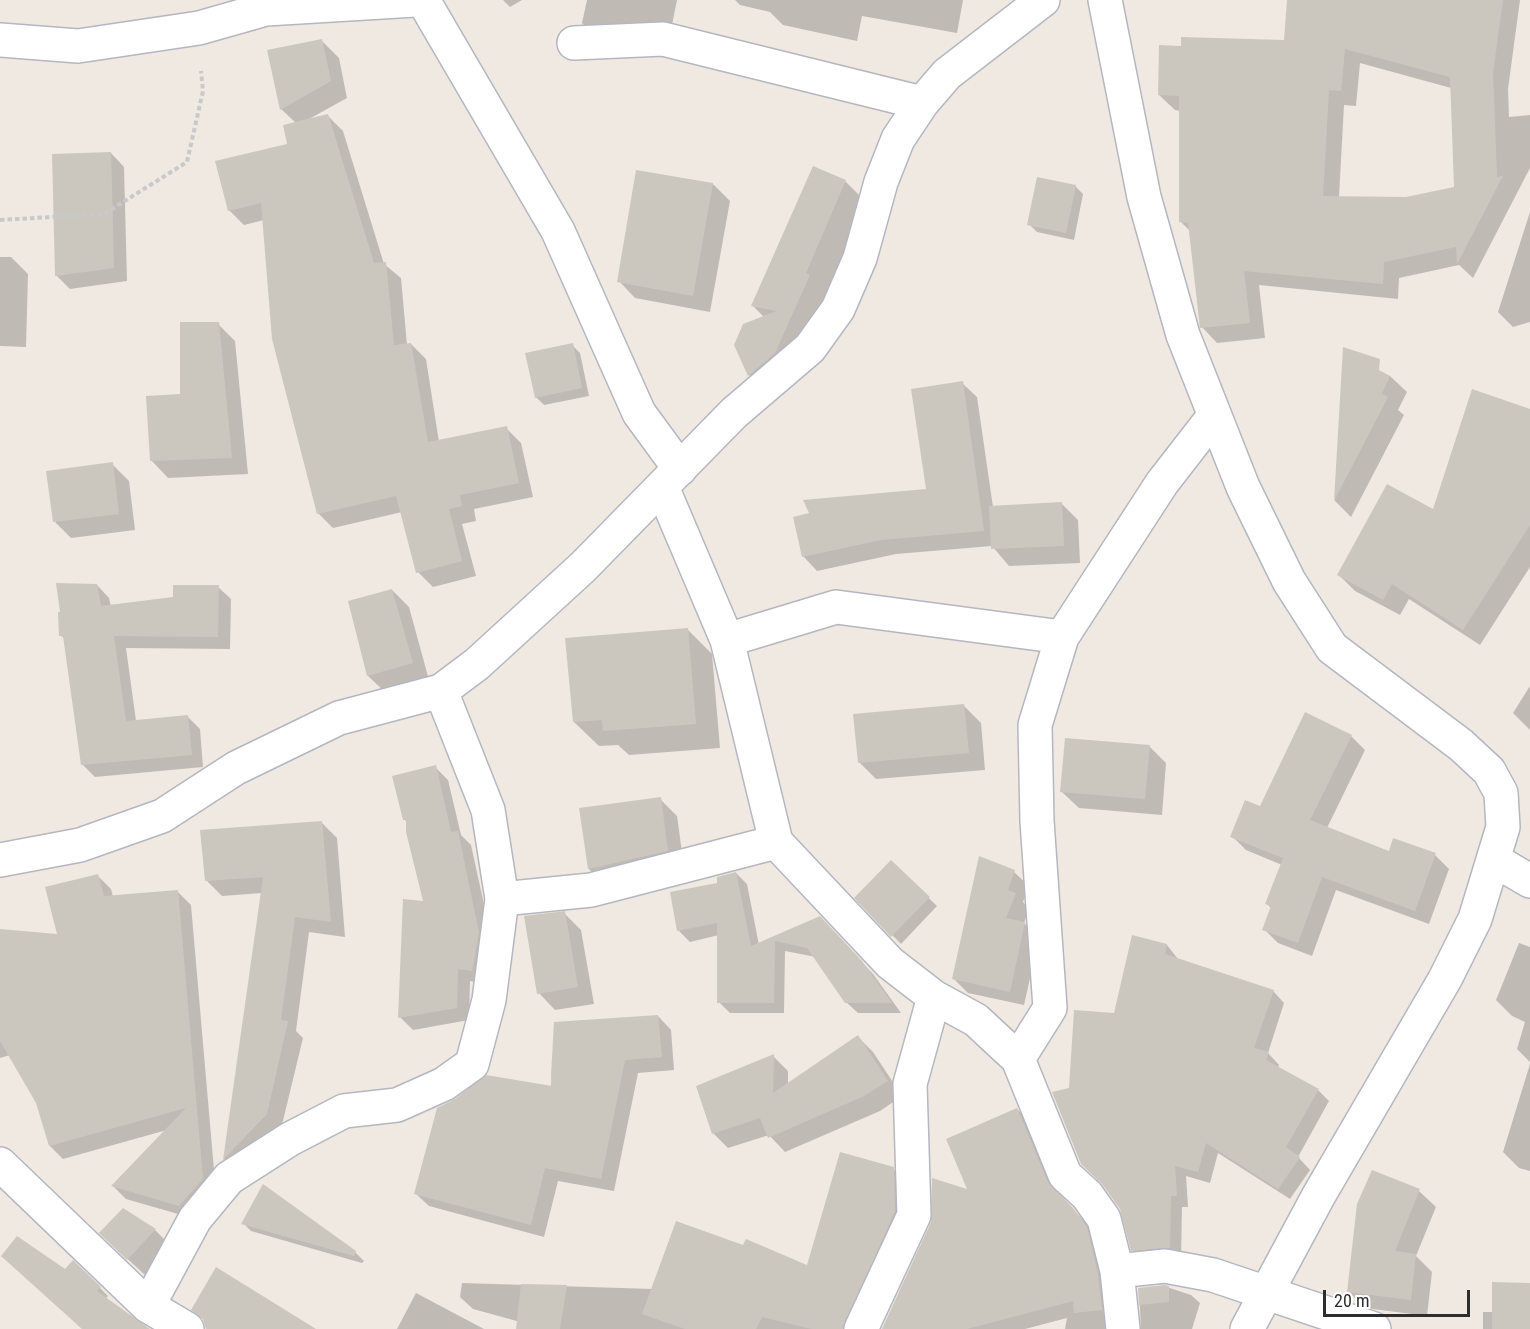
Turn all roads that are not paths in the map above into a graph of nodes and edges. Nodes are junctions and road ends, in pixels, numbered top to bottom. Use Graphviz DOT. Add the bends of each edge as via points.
graph roads {
  1 [pos="415,0"];
  2 [pos="423,0"];
  3 [pos="1043,0"];
  4 [pos="1105,0"];
  5 [pos="0,40"];
  6 [pos="574,43"];
  7 [pos="921,103"];
  8 [pos="1214,416"];
  9 [pos="671,478"];
  10 [pos="1062,637"];
  11 [pos="727,640"];
  12 [pos="441,691"];
  13 [pos="1517,820"];
  14 [pos="776,842"];
  15 [pos="0,860"];
  16 [pos="1494,860"];
  17 [pos="1530,881"];
  18 [pos="502,899"];
  19 [pos="934,997"];
  20 [pos="1018,1059"];
  21 [pos="0,1164"];
  22 [pos="1117,1271"];
  23 [pos="1267,1292"];
  24 [pos="148,1306"];
  25 [pos="187,1329"];
  26 [pos="861,1329"];
  27 [pos="1123,1329"];
  28 [pos="1247,1329"];
  29 [pos="1374,1329"];
  1 -- 5 [label="street" via="266,9 199,28 78,46"];
  2 -- 9 [label="street" via="558,231"];
  3 -- 7 [label="street" via="947,74"];
  4 -- 8 [label="street" via="1144,197 1184,335"];
  6 -- 7 [label="street" via="663,39"];
  7 -- 9 [label="street" via="898,140 880,182 860,258 838,309 810,348 734,413"];
  8 -- 10 [label="street" via="1162,483"];
  8 -- 13 [label="street" via="1288,581 1332,648 1461,745 1489,771"];
  9 -- 11 [label="street"];
  9 -- 12 [label="street" via="527,621"];
  10 -- 11 [label="street" via="836,607"];
  10 -- 20 [label="street" via="1035,725 1037,821 1050,1008"];
  11 -- 14 [label="street"];
  12 -- 15 [label="street" via="339,718 236,768 162,816 80,845"];
  12 -- 18 [label="street" via="488,810"];
  13 -- 16 [label="street"];
  14 -- 18 [label="street" via="591,890"];
  14 -- 19 [label="street" via="890,963"];
  16 -- 17 [label="street"];
  16 -- 23 [label="street" via="1475,919 1445,979"];
  18 -- 24 [label="street" via="489,1000 472,1064 444,1084 397,1105 344,1111 229,1178 195,1219"];
  19 -- 20 [label="street" via="976,1020"];
  19 -- 26 [label="street" via="910,1084 914,1215"];
  20 -- 22 [label="street" via="1065,1175 1087,1195 1104,1219"];
  21 -- 24 [label="street"];
  22 -- 23 [label="street" via="1165,1266 1213,1275"];
  22 -- 27 [label="street"];
  23 -- 28 [label="street"];
  23 -- 29 [label="street"];
  24 -- 25 [label="street"];
}
